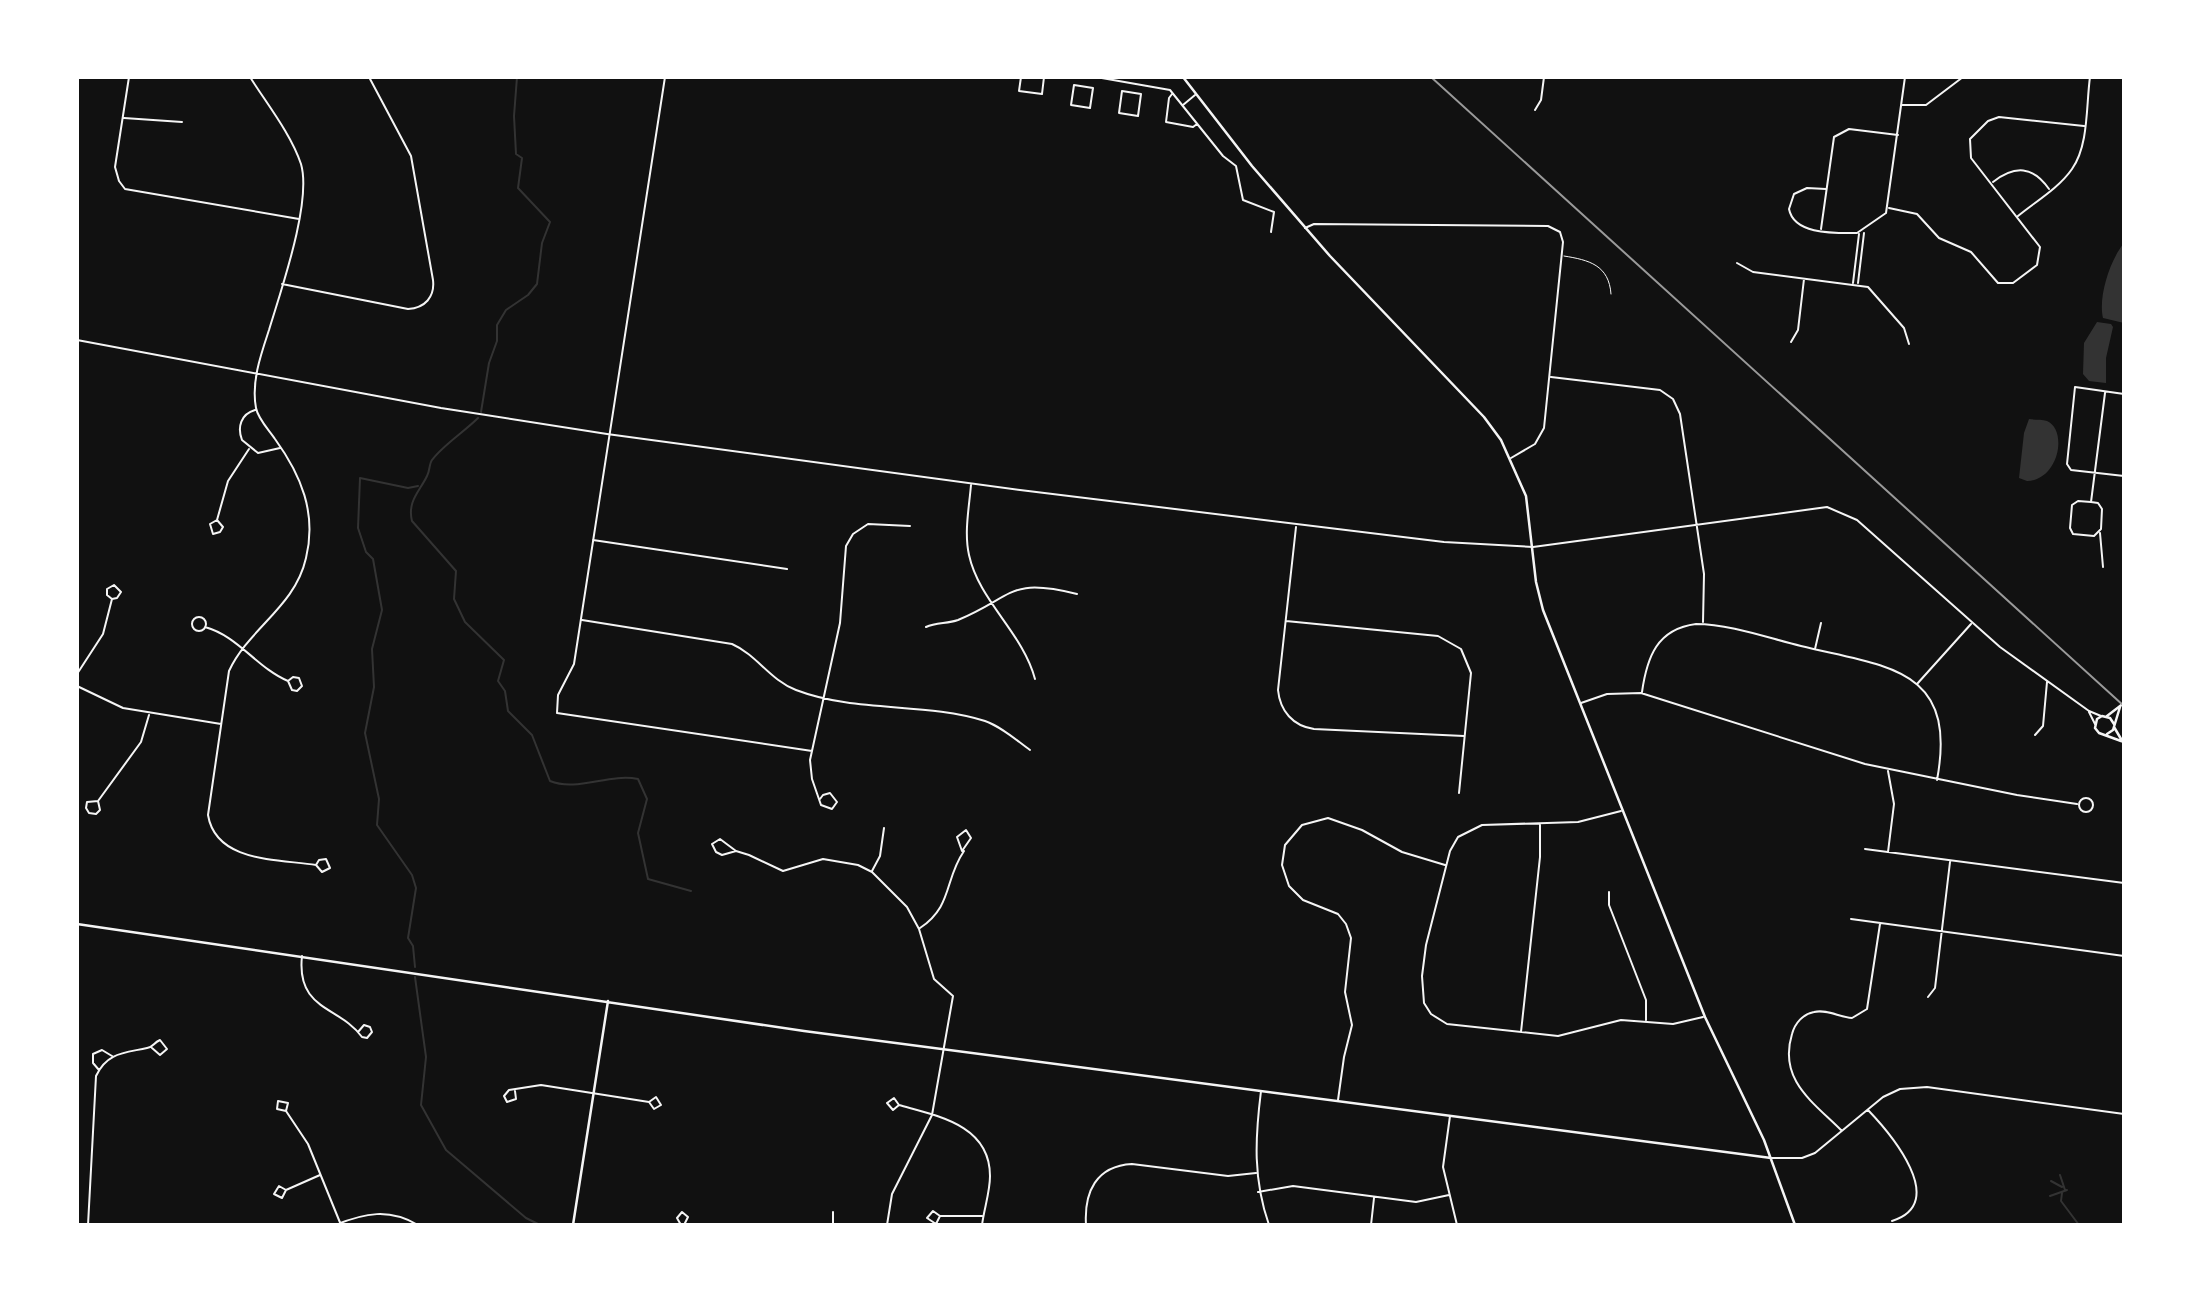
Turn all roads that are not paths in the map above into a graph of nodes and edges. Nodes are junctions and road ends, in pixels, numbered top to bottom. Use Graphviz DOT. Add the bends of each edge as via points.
graph roads {
  1 [pos="129,77"];
  2 [pos="250,77"];
  3 [pos="369,77"];
  4 [pos="665,77"];
  5 [pos="1021,77"];
  6 [pos="1044,77"];
  7 [pos="1076,77"];
  8 [pos="1098,77"];
  9 [pos="1183,77"];
  10 [pos="1544,77"];
  11 [pos="1905,77"];
  12 [pos="1963,77"];
  13 [pos="2090,77"];
  14 [pos="1125,81"];
  15 [pos="1074,85"];
  16 [pos="1122,91"];
  17 [pos="1173,94"];
  18 [pos="1196,94"];
  19 [pos="1901,105"];
  20 [pos="1182,106"];
  21 [pos="1535,110"];
  22 [pos="123,118"];
  23 [pos="182,122"];
  24 [pos="1197,124"];
  25 [pos="2084,126"];
  26 [pos="1898,135"];
  27 [pos="1991,183"];
  28 [pos="1826,190"];
  29 [pos="2050,190"];
  30 [pos="1889,208"];
  31 [pos="2018,216"];
  32 [pos="299,219"];
  33 [pos="1305,228"];
  34 [pos="1821,230"];
  35 [pos="1864,231"];
  36 [pos="1271,232"];
  37 [pos="1859,233"];
  38 [pos="1562,256"];
  39 [pos="1737,263"];
  40 [pos="1804,278"];
  41 [pos="1853,283"];
  42 [pos="281,284"];
  43 [pos="1858,284"];
  44 [pos="1611,294"];
  45 [pos="77,340"];
  46 [pos="1791,342"];
  47 [pos="1909,344"];
  48 [pos="257,373"];
  49 [pos="1550,377"];
  50 [pos="2105,393"];
  51 [pos="2124,394"];
  52 [pos="256,410"];
  53 [pos="607,434"];
  54 [pos="281,447"];
  55 [pos="249,449"];
  56 [pos="1511,458"];
  57 [pos="2095,473"];
  58 [pos="2124,475"];
  59 [pos="971,484"];
  60 [pos="2091,502"];
  61 [pos="217,520"];
  62 [pos="910,526"];
  63 [pos="1297,526"];
  64 [pos="1697,527"];
  65 [pos="2100,532"];
  66 [pos="592,540"];
  67 [pos="1533,547"];
  68 [pos="2102,567"];
  69 [pos="787,569"];
  70 [pos="1077,594"];
  71 [pos="112,599"];
  72 [pos="993,601"];
  73 [pos="581,620"];
  74 [pos="1285,621"];
  75 [pos="1821,623"];
  76 [pos="1972,623"];
  77 [pos="1703,624"];
  78 [pos="205,627"];
  79 [pos="926,627"];
  80 [pos="243,649"];
  81 [pos="1815,650"];
  82 [pos="77,674"];
  83 [pos="1035,678"];
  84 [pos="288,681"];
  85 [pos="2048,681"];
  86 [pos="1917,684"];
  87 [pos="77,686"];
  88 [pos="1642,693"];
  89 [pos="823,698"];
  90 [pos="1580,703"];
  91 [pos="2124,703"];
  92 [pos="2120,708"];
  93 [pos="2089,711"];
  94 [pos="149,714"];
  95 [pos="2104,716"];
  96 [pos="222,724"];
  97 [pos="2095,724"];
  98 [pos="2114,726"];
  99 [pos="2035,735"];
  100 [pos="2105,735"];
  101 [pos="1464,736"];
  102 [pos="2122,742"];
  103 [pos="1030,750"];
  104 [pos="811,751"];
  105 [pos="1888,770"];
  106 [pos="1937,779"];
  107 [pos="1459,793"];
  108 [pos="820,799"];
  109 [pos="98,801"];
  110 [pos="2077,804"];
  111 [pos="1621,811"];
  112 [pos="1540,824"];
  113 [pos="884,828"];
  114 [pos="1865,849"];
  115 [pos="736,851"];
  116 [pos="964,851"];
  117 [pos="1888,853"];
  118 [pos="1951,861"];
  119 [pos="316,865"];
  120 [pos="1446,866"];
  121 [pos="872,872"];
  122 [pos="2124,883"];
  123 [pos="1609,892"];
  124 [pos="1851,919"];
  125 [pos="77,924"];
  126 [pos="1880,924"];
  127 [pos="919,929"];
  128 [pos="1942,932"];
  129 [pos="302,956"];
  130 [pos="2124,956"];
  131 [pos="1928,997"];
  132 [pos="608,1001"];
  133 [pos="1705,1017"];
  134 [pos="1646,1021"];
  135 [pos="358,1032"];
  136 [pos="1521,1033"];
  137 [pos="152,1048"];
  138 [pos="943,1048"];
  139 [pos="112,1056"];
  140 [pos="99,1070"];
  141 [pos="1261,1090"];
  142 [pos="515,1091"];
  143 [pos="593,1093"];
  144 [pos="1338,1100"];
  145 [pos="649,1102"];
  146 [pos="899,1105"];
  147 [pos="1867,1110"];
  148 [pos="286,1111"];
  149 [pos="2124,1114"];
  150 [pos="932,1115"];
  151 [pos="1450,1115"];
  152 [pos="1842,1131"];
  153 [pos="1771,1158"];
  154 [pos="1256,1173"];
  155 [pos="320,1175"];
  156 [pos="286,1190"];
  157 [pos="1258,1192"];
  158 [pos="1449,1195"];
  159 [pos="1374,1197"];
  160 [pos="833,1212"];
  161 [pos="940,1216"];
  162 [pos="983,1216"];
  163 [pos="1892,1221"];
  164 [pos="341,1224"];
  165 [pos="88,1225"];
  166 [pos="335,1225"];
  167 [pos="418,1225"];
  168 [pos="573,1225"];
  169 [pos="833,1225"];
  170 [pos="887,1225"];
  171 [pos="982,1225"];
  172 [pos="1086,1225"];
  173 [pos="1269,1225"];
  174 [pos="1371,1225"];
  175 [pos="1457,1225"];
  176 [pos="1795,1225"];
  1 -- 22 [label="street"];
  2 -- 32 [label="street" via="299,158 304,183"];
  3 -- 42 [label="street" via="413,164 432,294 422,306 408,309"];
  4 -- 53 [label="street"];
  5 -- 6 [label="street" via="1018,91 1042,94"];
  7 -- 15 [label="street"];
  8 -- 14 [label="street"];
  9 -- 18 [label="street"];
  10 -- 21 [label="street"];
  11 -- 19 [label="street"];
  12 -- 19 [label="street" via="1926,105"];
  13 -- 25 [label="street"];
  14 -- 16 [label="street"];
  14 -- 17 [label="street" via="1162,87"];
  15 -- 15 [label="street" via="1093,88 1090,108 1071,105"];
  16 -- 16 [label="street" via="1141,94 1138,116 1119,113"];
  17 -- 20 [label="street"];
  17 -- 24 [label="street" via="1166,122"];
  18 -- 20 [label="street"];
  18 -- 33 [label="street"];
  19 -- 26 [label="street"];
  20 -- 24 [label="street"];
  22 -- 23 [label="street"];
  22 -- 32 [label="street" via="115,173 125,189"];
  24 -- 36 [label="street" via="1236,166 1244,200 1274,212"];
  25 -- 27 [label="street" via="2004,117 1990,121 1972,135 1968,148"];
  25 -- 29 [label="street" via="2076,164"];
  26 -- 28 [label="street" via="1851,129 1838,134 1831,145"];
  26 -- 30 [label="street"];
  27 -- 29 [label="street" via="2009,171 2024,169 2039,176"];
  27 -- 31 [label="street"];
  28 -- 34 [label="street"];
  28 -- 34 [label="street" via="1799,190 1788,207 1798,225"];
  29 -- 31 [label="street"];
  30 -- 31 [label="street" via="1916,213 1937,237 1968,250 1992,279 2005,284 2033,268 2041,255 2039,243"];
  30 -- 35 [label="street"];
  32 -- 42 [label="street"];
  33 -- 38 [label="street" via="1327,224 1550,226 1562,234"];
  33 -- 56 [label="street" via="1483,416"];
  34 -- 37 [label="street"];
  35 -- 37 [label="street"];
  35 -- 43 [label="street"];
  37 -- 41 [label="street"];
  38 -- 44 [label="lane" via="1598,265 1608,278"];
  38 -- 49 [label="street"];
  39 -- 40 [label="street" via="1752,272"];
  40 -- 41 [label="street"];
  40 -- 46 [label="street" via="1798,330"];
  41 -- 43 [label="street"];
  42 -- 48 [label="street"];
  43 -- 47 [label="street" via="1878,295 1905,330"];
  45 -- 48 [label="street"];
  48 -- 52 [label="street"];
  48 -- 53 [label="street"];
  49 -- 56 [label="street" via="1541,437"];
  49 -- 64 [label="street" via="1657,389 1673,399 1680,414"];
  50 -- 51 [label="street"];
  50 -- 57 [label="street"];
  50 -- 57 [label="street" via="2075,387 2067,464 2071,470"];
  52 -- 54 [label="street"];
  52 -- 55 [label="street" via="246,414 240,427"];
  53 -- 59 [label="street"];
  53 -- 66 [label="street"];
  54 -- 55 [label="street" via="264,453"];
  54 -- 80 [label="street" via="305,493 309,548 287,601"];
  55 -- 61 [label="street" via="228,481"];
  56 -- 67 [label="street" via="1525,496"];
  57 -- 58 [label="street"];
  57 -- 60 [label="street"];
  59 -- 63 [label="street"];
  59 -- 72 [label="street" via="968,554"];
  60 -- 65 [label="street" via="2102,508"];
  60 -- 65 [label="street" via="2073,504 2071,532 2092,536"];
  62 -- 89 [label="street" via="874,523 863,526 849,540 844,552 843,609"];
  63 -- 67 [label="street"];
  63 -- 74 [label="street"];
  64 -- 67 [label="street"];
  64 -- 76 [label="street" via="1811,507 1836,509 1857,520"];
  64 -- 77 [label="street" via="1705,588"];
  65 -- 68 [label="street"];
  66 -- 69 [label="street"];
  66 -- 73 [label="street"];
  67 -- 90 [label="street" via="1539,598"];
  70 -- 72 [label="street" via="1029,586"];
  71 -- 71 [label="street" via="120,595 114,585 107,592"];
  71 -- 82 [label="street" via="103,634"];
  72 -- 79 [label="street" via="959,620"];
  72 -- 83 [label="street" via="1025,652"];
  73 -- 89 [label="street" via="732,644 748,652 781,683"];
  73 -- 104 [label="street" via="574,664 558,695 557,713"];
  74 -- 101 [label="street" via="1451,641 1465,654 1470,667"];
  74 -- 101 [label="street" via="1278,696 1282,709 1295,722 1314,729"];
  75 -- 81 [label="street"];
  76 -- 85 [label="street"];
  76 -- 86 [label="street"];
  77 -- 81 [label="street"];
  77 -- 88 [label="street" via="1674,630 1656,644 1646,666"];
  78 -- 78 [label="street" via="201,617 192,620 196,630"];
  78 -- 80 [label="street"];
  80 -- 84 [label="street"];
  80 -- 96 [label="street" via="226,679"];
  81 -- 86 [label="street" via="1885,666"];
  84 -- 84 [label="street" via="292,690 302,686 296,677"];
  85 -- 93 [label="street"];
  85 -- 99 [label="street" via="2043,726"];
  86 -- 106 [label="street" via="1934,705 1942,727"];
  87 -- 94 [label="street" via="109,704"];
  88 -- 90 [label="street" via="1607,694"];
  88 -- 105 [label="street"];
  89 -- 103 [label="street" via="985,721"];
  89 -- 104 [label="street"];
  90 -- 111 [label="street"];
  91 -- 92 [label="street"];
  92 -- 95 [label="street"];
  92 -- 98 [label="street"];
  93 -- 95 [label="street"];
  93 -- 97 [label="street"];
  94 -- 96 [label="street"];
  94 -- 109 [label="street" via="141,742"];
  95 -- 97 [label="street"];
  95 -- 98 [label="street"];
  96 -- 119 [label="street" via="208,808 215,835 237,852"];
  97 -- 100 [label="street" via="2096,731"];
  98 -- 100 [label="street"];
  98 -- 102 [label="street"];
  100 -- 102 [label="street"];
  101 -- 107 [label="street"];
  104 -- 108 [label="street" via="812,779"];
  105 -- 106 [label="street"];
  105 -- 117 [label="street" via="1894,804"];
  106 -- 110 [label="street"];
  108 -- 108 [label="street" via="829,810 837,802 830,793"];
  109 -- 109 [label="street" via="88,802 89,813 99,812"];
  110 -- 110 [label="street" via="2085,811 2093,806 2089,799"];
  111 -- 112 [label="street" via="1589,821"];
  111 -- 133 [label="street"];
  112 -- 120 [label="street" via="1468,829 1458,836"];
  112 -- 136 [label="street"];
  113 -- 121 [label="street" via="880,856"];
  114 -- 117 [label="street"];
  115 -- 115 [label="street" via="722,855 712,848 713,842 720,839"];
  115 -- 121 [label="street" via="777,870 823,859"];
  116 -- 116 [label="street" via="971,838 966,830 957,837 959,849"];
  116 -- 127 [label="street" via="941,910"];
  117 -- 118 [label="street"];
  118 -- 122 [label="street"];
  118 -- 128 [label="street"];
  120 -- 136 [label="street" via="1426,945 1424,1003 1447,1024"];
  120 -- 144 [label="street" via="1402,852 1328,818 1302,825 1285,845 1282,865 1289,886 1304,900 1338,914 1351,938 1345,992 1352,1025"];
  121 -- 127 [label="street" via="900,898"];
  123 -- 134 [label="street" via="1609,905 1646,1000"];
  124 -- 126 [label="street"];
  125 -- 129 [label="street"];
  126 -- 128 [label="street"];
  126 -- 152 [label="street" via="1865,1012 1852,1018 1810,1013 1797,1023 1790,1041 1790,1067 1800,1091"];
  127 -- 138 [label="street" via="934,979 953,996"];
  128 -- 130 [label="street"];
  128 -- 131 [label="street" via="1935,988"];
  129 -- 132 [label="street"];
  129 -- 135 [label="street" via="301,975 308,993"];
  132 -- 138 [label="street"];
  132 -- 143 [label="street"];
  133 -- 134 [label="street" via="1680,1024"];
  133 -- 153 [label="street"];
  134 -- 136 [label="street" via="1611,1021 1567,1036"];
  137 -- 137 [label="street" via="160,1055 167,1049 160,1040"];
  137 -- 139 [label="street"];
  138 -- 141 [label="street"];
  138 -- 150 [label="street"];
  139 -- 140 [label="street"];
  139 -- 140 [label="street" via="102,1050 93,1054"];
  140 -- 165 [label="street" via="94,1088"];
  141 -- 144 [label="street"];
  141 -- 154 [label="street"];
  142 -- 143 [label="street" via="541,1086"];
  143 -- 145 [label="street"];
  143 -- 168 [label="street"];
  144 -- 151 [label="street"];
  146 -- 150 [label="street"];
  147 -- 149 [label="street" via="1892,1092 1918,1086"];
  147 -- 152 [label="street"];
  147 -- 163 [label="street" via="1901,1149 1913,1174 1914,1204"];
  148 -- 155 [label="street"];
  150 -- 162 [label="street" via="960,1125 982,1147 990,1177"];
  150 -- 170 [label="street" via="892,1194"];
  151 -- 153 [label="street"];
  151 -- 158 [label="street" via="1443,1161"];
  152 -- 153 [label="street" via="1809,1156"];
  153 -- 176 [label="street"];
  154 -- 157 [label="street"];
  154 -- 172 [label="street" via="1228,1176 1117,1166 1091,1186"];
  155 -- 156 [label="street"];
  155 -- 164 [label="street"];
  157 -- 159 [label="street" via="1293,1186"];
  157 -- 173 [label="street"];
  158 -- 159 [label="street" via="1416,1202"];
  158 -- 175 [label="street"];
  159 -- 174 [label="street"];
  160 -- 169 [label="street"];
  161 -- 162 [label="street"];
  162 -- 171 [label="street"];
  164 -- 166 [label="street"];
  164 -- 167 [label="street" via="378,1213"];
}
